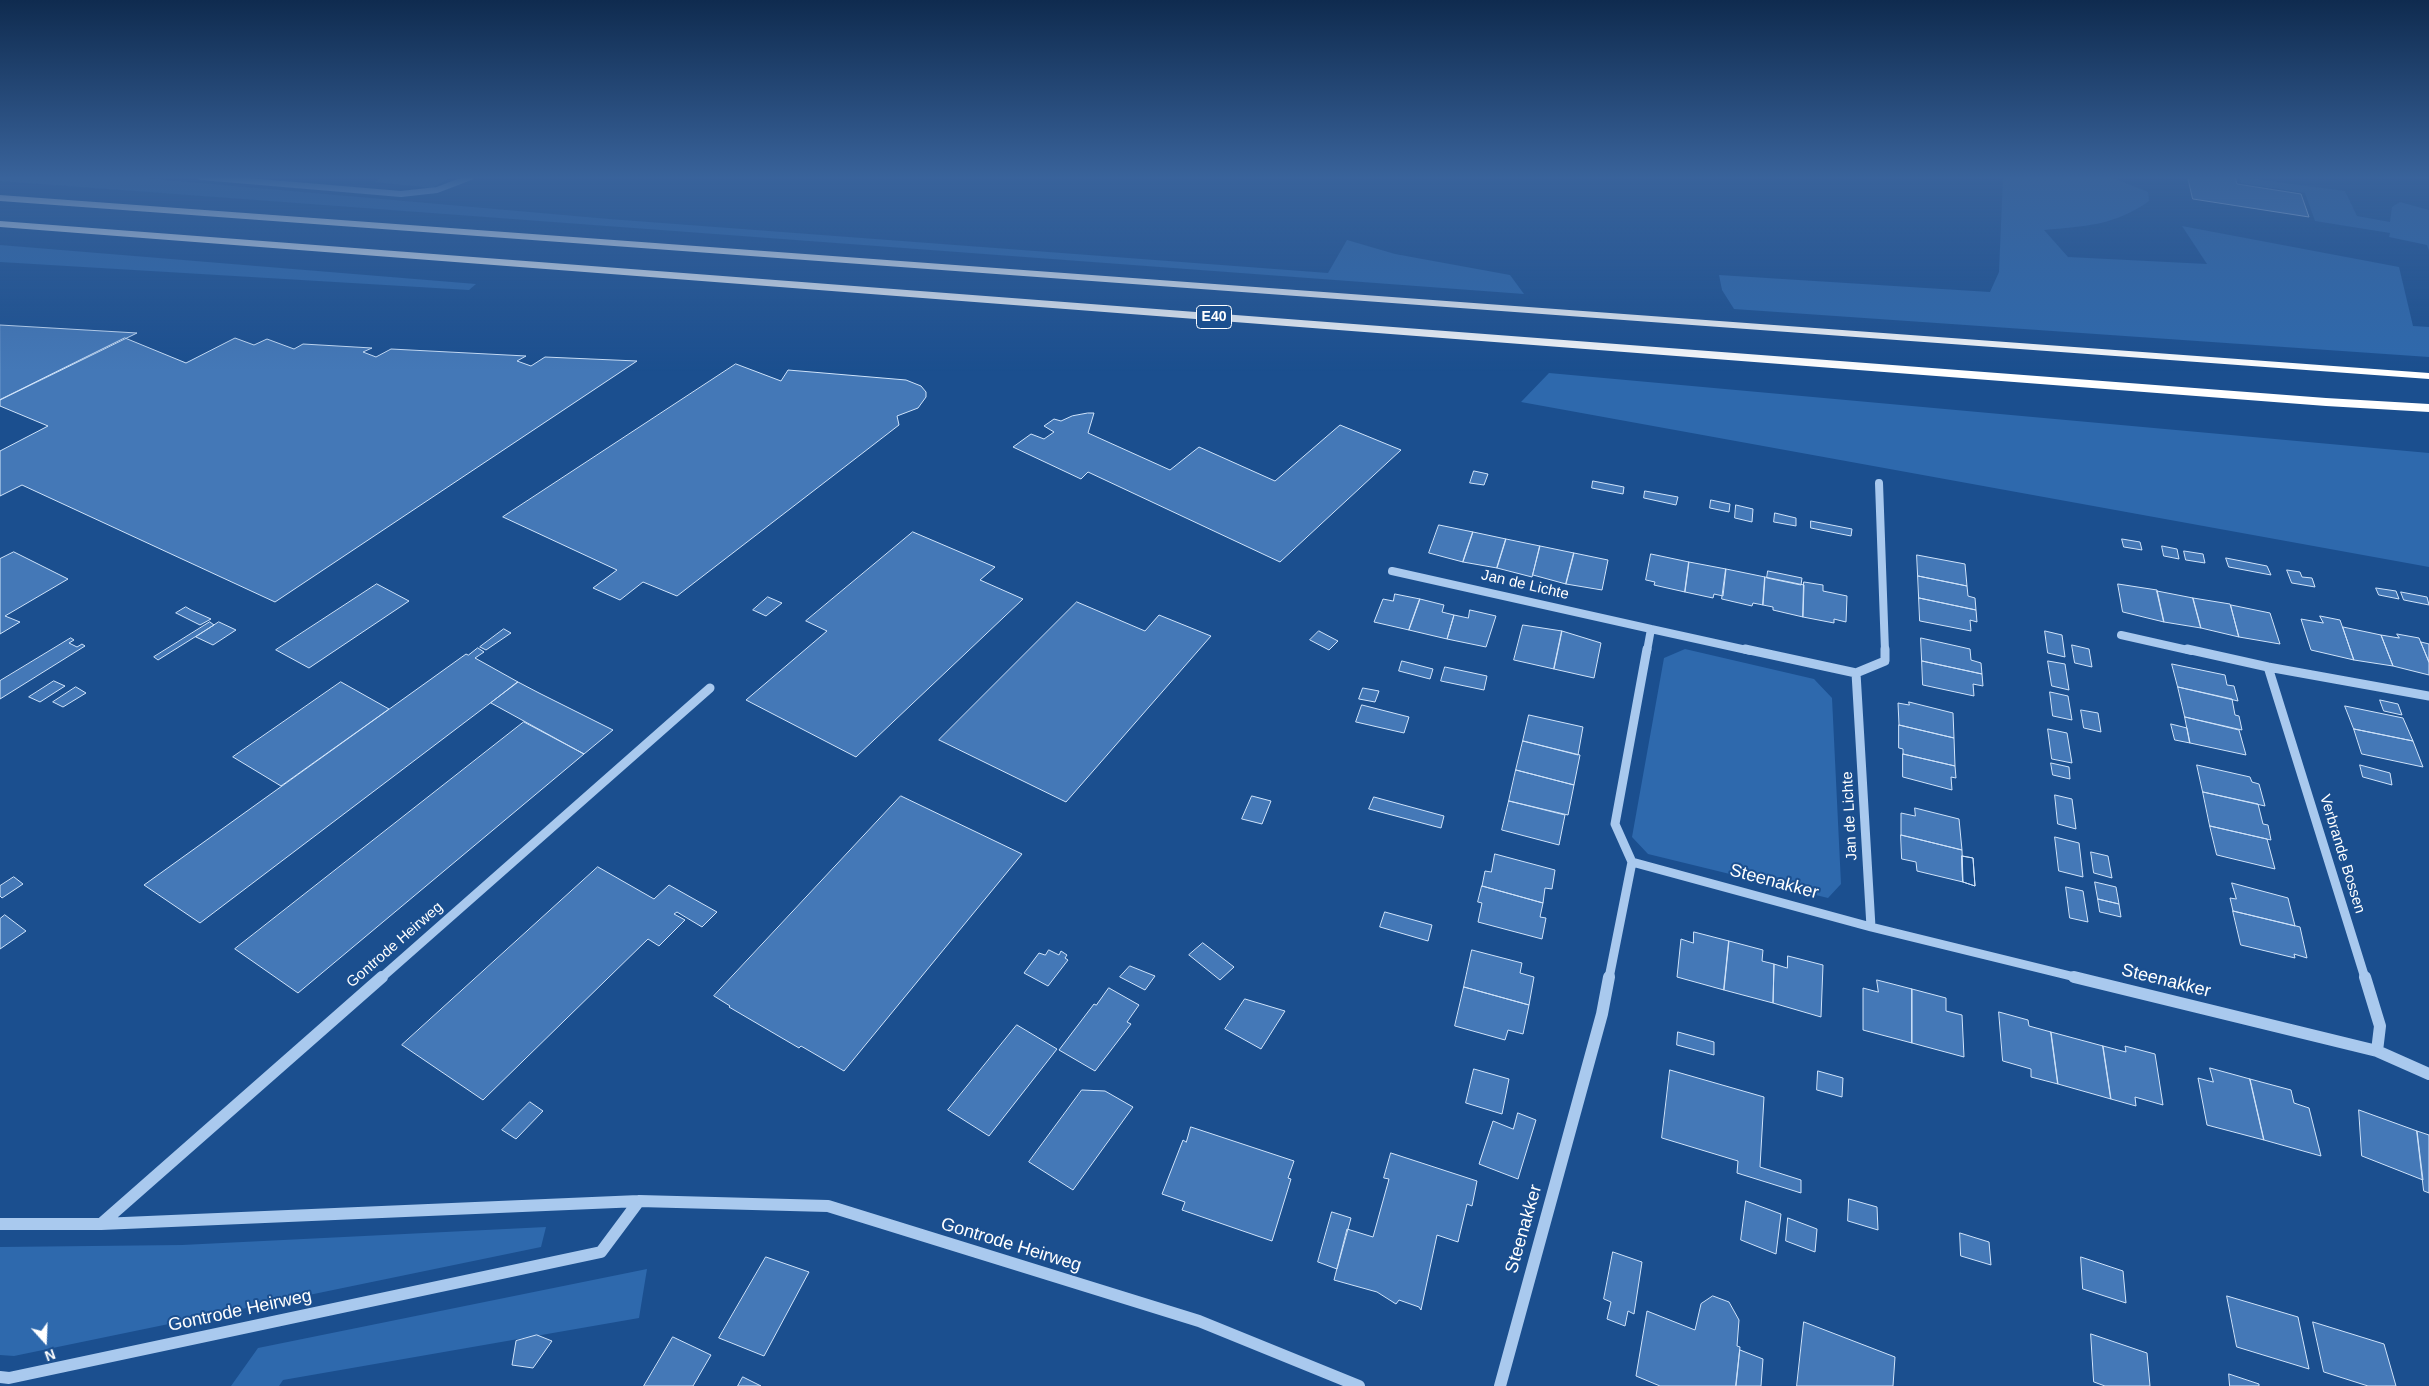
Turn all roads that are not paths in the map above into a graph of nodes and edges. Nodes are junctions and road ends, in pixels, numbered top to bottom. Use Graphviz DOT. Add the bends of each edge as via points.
graph roads {
  1 [pos="231,242"];
  2 [pos="587,242"];
  3 [pos="2429,376"];
  4 [pos="2429,408"];
  5 [pos="1879,483"];
  6 [pos="1392,571"];
  7 [pos="1650,629"];
  8 [pos="2120,635"];
  9 [pos="2268,667"];
  10 [pos="1856,672"];
  11 [pos="710,688"];
  12 [pos="2429,696"];
  13 [pos="1632,862"];
  14 [pos="1871,927"];
  15 [pos="2377,1051"];
  16 [pos="2429,1074"];
  17 [pos="639,1201"];
  18 [pos="0,1224"];
  19 [pos="101,1224"];
  20 [pos="0,1377"];
  21 [pos="1359,1386"];
  22 [pos="1500,1386"];
  1 -- 4 [label="highway, E40"];
  2 -- 3 [label="highway, E40" via="2257,366"];
  5 -- 10 [label="street" via="1885,661"];
  6 -- 7 [label="street, Jan de Lichte"];
  7 -- 10 [label="street, Jan de Lichte"];
  7 -- 13 [label="street" via="1615,824"];
  8 -- 9 [label="street"];
  9 -- 12 [label="street"];
  9 -- 15 [label="street, Verbrande Bossen" via="2380,1026"];
  10 -- 14 [label="street, Jan de Lichte"];
  11 -- 19 [label="street, Gontrode Heirweg"];
  13 -- 14 [label="street, Steenakker"];
  13 -- 22 [label="street, Steenakker" via="1602,1014"];
  14 -- 15 [label="street, Steenakker"];
  15 -- 16 [label="street, Steenakker"];
  17 -- 19 [label="street, Gontrode Heirweg"];
  17 -- 20 [label="street, Gontrode Heirweg" via="601,1252 9,1378"];
  17 -- 21 [label="street, Gontrode Heirweg" via="828,1206 1199,1321"];
  18 -- 19 [label="street, Gontrode Heirweg"];
}
